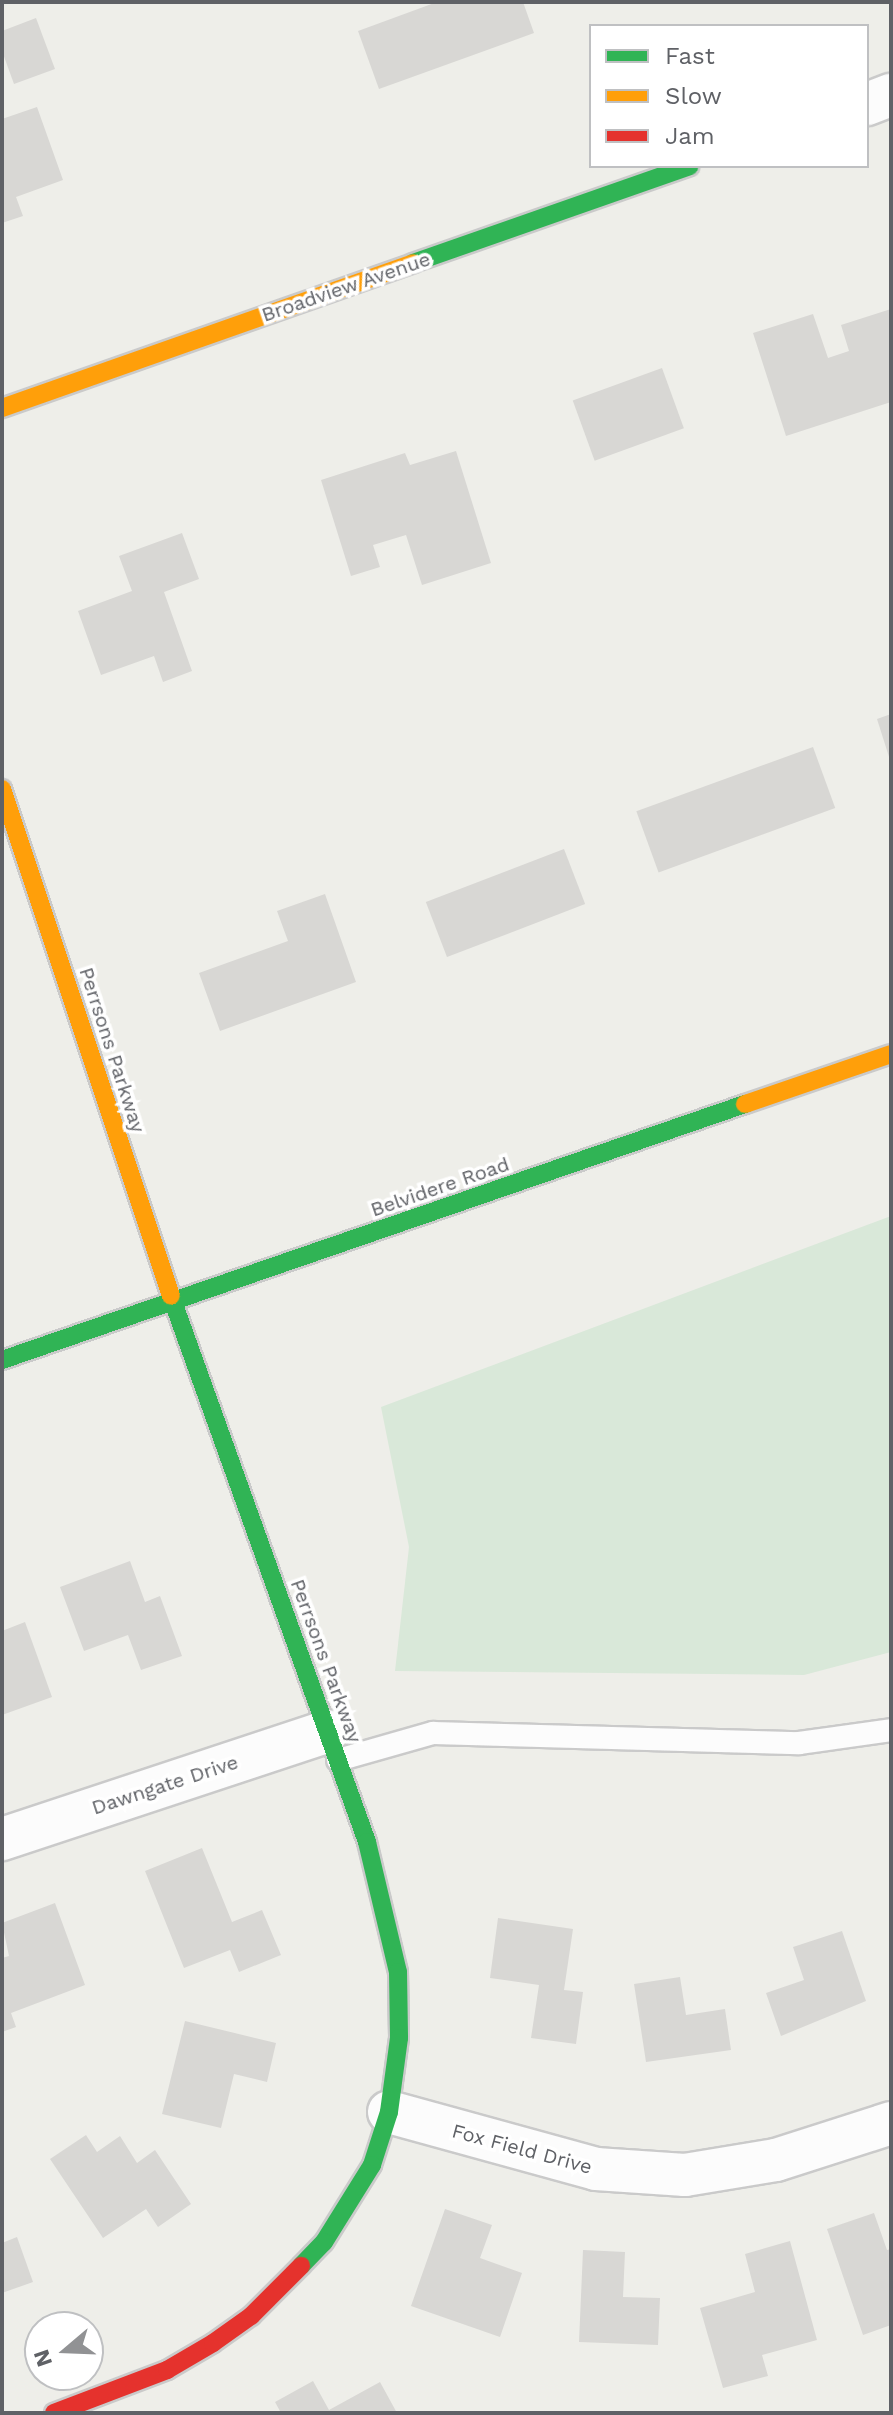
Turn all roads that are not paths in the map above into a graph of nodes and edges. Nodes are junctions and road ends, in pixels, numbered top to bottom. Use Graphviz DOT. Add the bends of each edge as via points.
graph roads {
  1 [pos="891,95"];
  2 [pos="869,103"];
  3 [pos="684,168"];
  4 [pos="2,408"];
  5 [pos="2,789"];
  6 [pos="891,1054"];
  7 [pos="173,1302"];
  8 [pos="2,1360"];
  9 [pos="891,1730"];
  10 [pos="333,1746"];
  11 [pos="2,1839"];
  12 [pos="389,2112"];
  13 [pos="891,2123"];
  14 [pos="54,2413"];
  1 -- 2 [label="street"];
  3 -- 4 [label="street, Broadview Avenue"];
  5 -- 7 [label="street, Perrsons Parkway"];
  6 -- 7 [label="street, Belvidere Road"];
  7 -- 8 [label="street, Belvidere Road"];
  7 -- 10 [label="street, Perrsons Parkway"];
  9 -- 10 [label="lane" via="799,1743 433,1733"];
  10 -- 11 [label="street, Dawngate Drive"];
  10 -- 12 [label="street, Perrsons Parkway" via="367,1842 398,1972 399,2038"];
  12 -- 13 [label="street, Fox Field Drive" via="582,2166 685,2175 776,2160"];
  12 -- 14 [label="street, Perrsons Parkway" via="372,2165 324,2242 251,2316 167,2370"];
}
